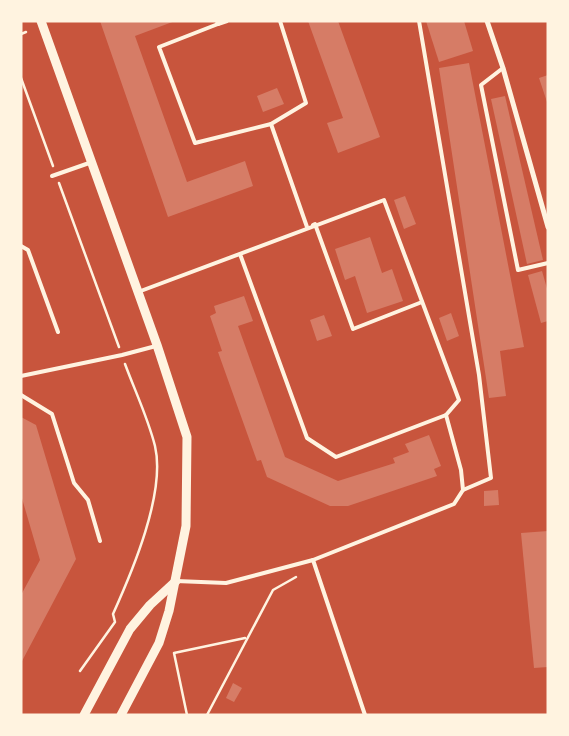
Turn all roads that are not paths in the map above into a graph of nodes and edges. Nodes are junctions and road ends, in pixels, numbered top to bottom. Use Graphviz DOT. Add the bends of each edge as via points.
graph roads {
  1 [pos="41,21"];
  2 [pos="227,21"];
  3 [pos="280,21"];
  4 [pos="419,21"];
  5 [pos="487,21"];
  6 [pos="218,23"];
  7 [pos="503,68"];
  8 [pos="271,124"];
  9 [pos="92,162"];
  10 [pos="54,175"];
  11 [pos="315,224"];
  12 [pos="548,227"];
  13 [pos="305,228"];
  14 [pos="21,246"];
  15 [pos="240,254"];
  16 [pos="548,263"];
  17 [pos="138,292"];
  18 [pos="422,302"];
  19 [pos="58,332"];
  20 [pos="157,345"];
  21 [pos="21,376"];
  22 [pos="21,395"];
  23 [pos="446,416"];
  24 [pos="463,490"];
  25 [pos="100,541"];
  26 [pos="314,560"];
  27 [pos="176,581"];
  28 [pos="84,715"];
  29 [pos="121,715"];
  30 [pos="365,715"];
  1 -- 9 [label="street"];
  2 -- 6 [label="lane"];
  3 -- 8 [label="lane" via="306,103"];
  4 -- 24 [label="lane" via="479,375 491,478"];
  5 -- 7 [label="street"];
  6 -- 8 [label="lane" via="159,47 195,144"];
  7 -- 12 [label="street"];
  7 -- 16 [label="lane" via="482,85 518,270"];
  8 -- 13 [label="lane"];
  9 -- 10 [label="lane"];
  9 -- 17 [label="street"];
  11 -- 13 [label="lane"];
  11 -- 18 [label="lane" via="384,200"];
  11 -- 18 [label="lane" via="353,329"];
  13 -- 15 [label="lane"];
  14 -- 19 [label="lane" via="28,250"];
  15 -- 17 [label="lane"];
  15 -- 23 [label="lane" via="307,438 336,456"];
  17 -- 20 [label="street"];
  18 -- 23 [label="lane" via="459,400"];
  20 -- 21 [label="lane" via="122,356"];
  20 -- 27 [label="street" via="187,436 186,526"];
  22 -- 25 [label="lane" via="52,414 74,484 88,500"];
  23 -- 24 [label="lane" via="462,470"];
  24 -- 26 [label="lane" via="454,504"];
  26 -- 27 [label="lane" via="226,583"];
  26 -- 30 [label="lane"];
  27 -- 28 [label="street" via="130,629"];
  27 -- 29 [label="street" via="159,643"];
}
